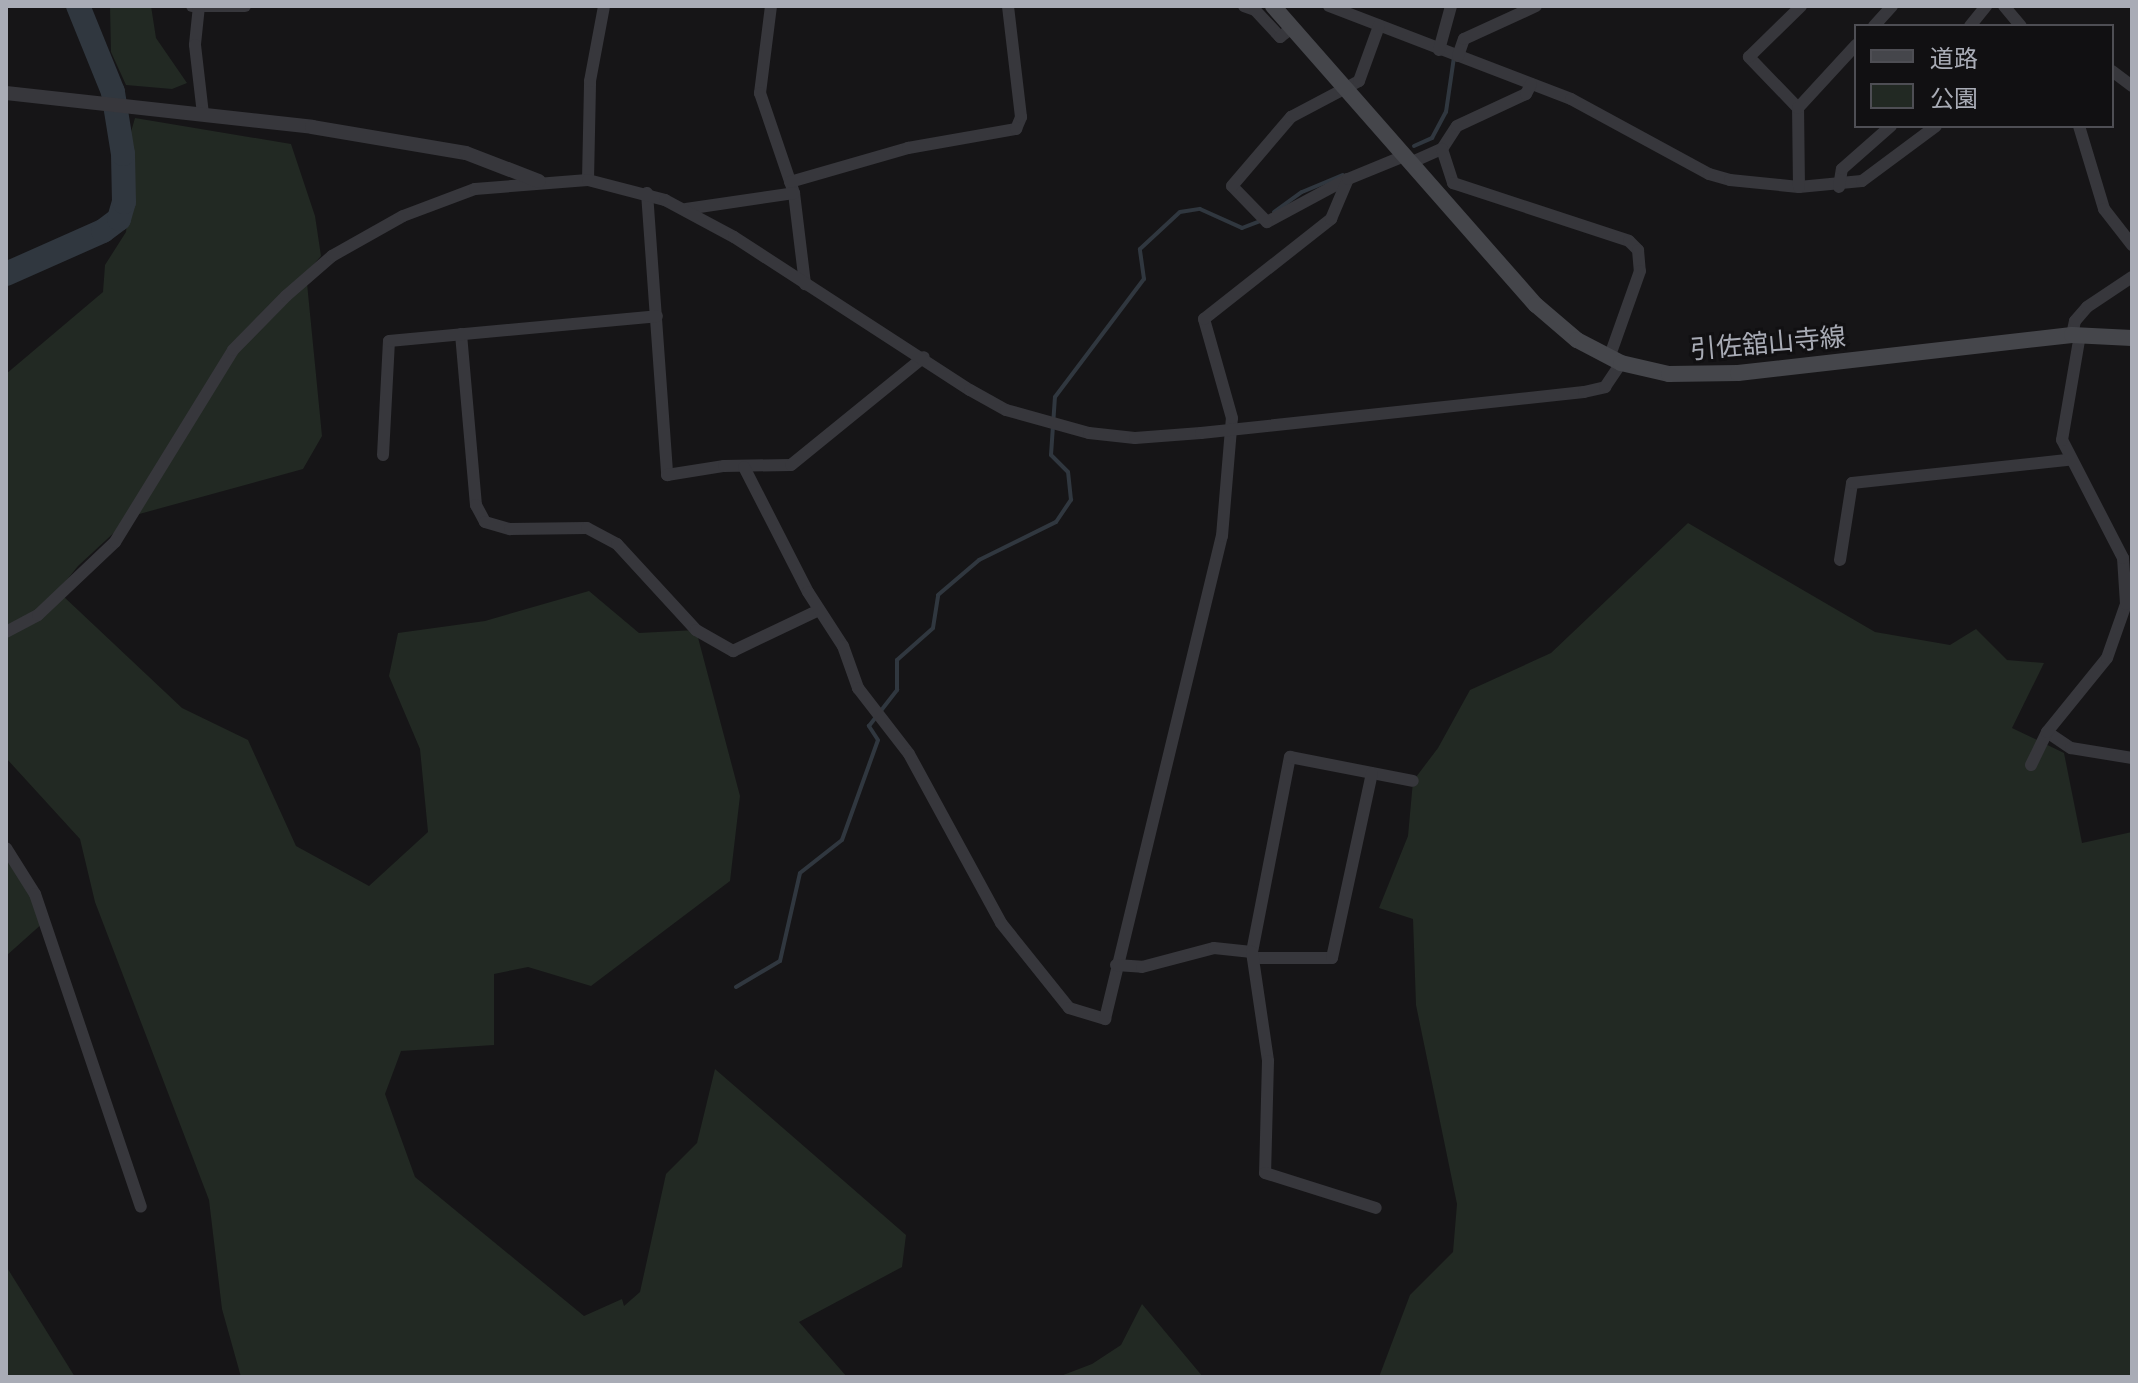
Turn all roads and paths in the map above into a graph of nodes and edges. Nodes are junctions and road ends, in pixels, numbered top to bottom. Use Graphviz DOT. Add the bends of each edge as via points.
graph roads {
  1 [pos="245,6"];
  2 [pos="604,6"];
  3 [pos="771,6"];
  4 [pos="1008,6"];
  5 [pos="1244,6"];
  6 [pos="1273,6"];
  7 [pos="1329,6"];
  8 [pos="1451,6"];
  9 [pos="1536,6"];
  10 [pos="1801,6"];
  11 [pos="1892,6"];
  12 [pos="1986,6"];
  13 [pos="2004,6"];
  14 [pos="197,7"];
  15 [pos="1876,24"];
  16 [pos="1972,24"];
  17 [pos="2019,24"];
  18 [pos="1379,26"];
  19 [pos="1292,28"];
  20 [pos="1854,47"];
  21 [pos="1439,50"];
  22 [pos="1458,56"];
  23 [pos="2114,72"];
  24 [pos="1531,84"];
  25 [pos="2132,86"];
  26 [pos="1347,91"];
  27 [pos="13,94"];
  28 [pos="1798,108"];
  29 [pos="203,114"];
  30 [pos="1889,128"];
  31 [pos="1933,128"];
  32 [pos="2080,128"];
  33 [pos="1442,149"];
  34 [pos="1407,160"];
  35 [pos="1348,179"];
  36 [pos="588,180"];
  37 [pos="539,181"];
  38 [pos="792,187"];
  39 [pos="1799,187"];
  40 [pos="1839,187"];
  41 [pos="647,193"];
  42 [pos="686,209"];
  43 [pos="2132,245"];
  44 [pos="2132,277"];
  45 [pos="805,284"];
  46 [pos="657,316"];
  47 [pos="461,334"];
  48 [pos="2076,335"];
  49 [pos="2132,338"];
  50 [pos="924,357"];
  51 [pos="1615,361"];
  52 [pos="1231,429"];
  53 [pos="383,455"];
  54 [pos="2069,460"];
  55 [pos="744,467"];
  56 [pos="1840,560"];
  57 [pos="819,610"];
  58 [pos="6,632"];
  59 [pos="2047,732"];
  60 [pos="2132,758"];
  61 [pos="2031,765"];
  62 [pos="1372,773"];
  63 [pos="1413,781"];
  64 [pos="6,848"];
  65 [pos="1252,955"];
  66 [pos="1116,965"];
  67 [pos="141,1207"];
  68 [pos="1376,1208"];
  1 -- 14 [label="street"];
  2 -- 36 [label="street" via="590,81"];
  3 -- 38 [label="street" via="760,93"];
  4 -- 38 [label="street" via="1021,117 1016,129 908,148"];
  5 -- 19 [label="street" via="1255,10 1280,37"];
  6 -- 19 [label="main road, 引佐舘山寺線"];
  7 -- 18 [label="street"];
  8 -- 21 [label="street"];
  9 -- 22 [label="street" via="1464,39"];
  10 -- 28 [label="street" via="1749,57"];
  11 -- 15 [label="street"];
  12 -- 16 [label="street"];
  13 -- 17 [label="street"];
  14 -- 29 [label="street" via="195,45"];
  18 -- 21 [label="street"];
  18 -- 26 [label="street" via="1359,81"];
  19 -- 26 [label="main road, 引佐舘山寺線"];
  20 -- 28 [label="street"];
  21 -- 22 [label="street"];
  22 -- 24 [label="street"];
  23 -- 25 [label="street"];
  24 -- 33 [label="street" via="1526,94 1457,126"];
  24 -- 39 [label="street" via="1571,99 1709,174"];
  26 -- 34 [label="main road, 引佐舘山寺線"];
  26 -- 35 [label="street" via="1291,117 1232,186 1267,222"];
  27 -- 29 [label="street"];
  28 -- 39 [label="street"];
  29 -- 37 [label="street" via="466,153"];
  30 -- 40 [label="street" via="1842,169"];
  31 -- 40 [label="street" via="1880,170"];
  32 -- 43 [label="street" via="2104,209"];
  33 -- 34 [label="street"];
  33 -- 51 [label="street" via="1453,183 1486,198 1614,233 1638,250 1638,286"];
  34 -- 35 [label="street"];
  34 -- 51 [label="main road, 引佐舘山寺線" via="1536,305"];
  35 -- 52 [label="street" via="1331,219 1204,319 1230,407"];
  36 -- 37 [label="street"];
  36 -- 41 [label="street"];
  37 -- 58 [label="street" via="475,189 403,216 332,256 233,350 107,552 38,615"];
  38 -- 42 [label="street"];
  38 -- 45 [label="street"];
  39 -- 40 [label="street"];
  41 -- 42 [label="street"];
  41 -- 46 [label="street"];
  42 -- 45 [label="street"];
  44 -- 48 [label="street" via="2087,307 2075,321"];
  45 -- 50 [label="street"];
  46 -- 47 [label="street"];
  46 -- 55 [label="street" via="667,475"];
  47 -- 53 [label="street" via="389,341 385,346"];
  47 -- 57 [label="street" via="476,505 485,522 510,529 587,528 617,544 696,630 733,651"];
  48 -- 49 [label="main road, 引佐舘山寺線"];
  48 -- 51 [label="main road, 引佐舘山寺線" via="1738,373 1669,374"];
  48 -- 54 [label="street" via="2063,414 2062,440"];
  50 -- 52 [label="street" via="1006,410 1048,424 1135,438"];
  50 -- 55 [label="street" via="808,457 791,465"];
  51 -- 52 [label="street" via="1605,387 1584,392"];
  52 -- 66 [label="street" via="1222,536"];
  54 -- 56 [label="street" via="1852,483"];
  54 -- 59 [label="street" via="2123,558 2126,604 2107,658"];
  55 -- 57 [label="street"];
  57 -- 66 [label="street" via="843,646 858,688 909,754 1001,923 1056,993 1069,1008 1105,1019"];
  59 -- 60 [label="street" via="2071,748"];
  59 -- 61 [label="street"];
  62 -- 63 [label="street"];
  62 -- 65 [label="street" via="1332,958"];
  62 -- 65 [label="street" via="1290,757"];
  64 -- 67 [label="street" via="35,894"];
  65 -- 66 [label="street" via="1214,948 1142,967"];
  65 -- 68 [label="street" via="1268,1061 1265,1173"];
}
